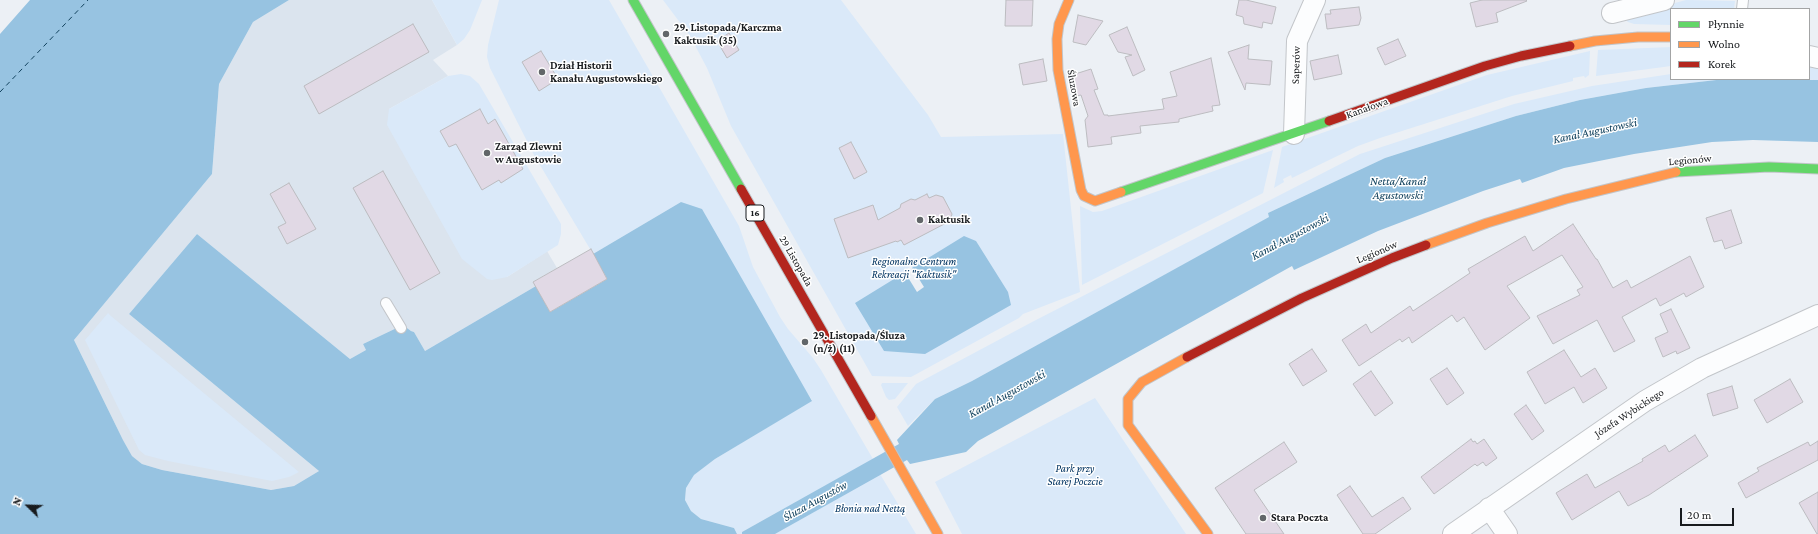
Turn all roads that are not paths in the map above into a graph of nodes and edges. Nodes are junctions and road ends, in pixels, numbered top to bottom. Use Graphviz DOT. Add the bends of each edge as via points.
graph roads {
  1 [pos="633,0"];
  2 [pos="1069,0"];
  3 [pos="1315,0"];
  4 [pos="1664,0"];
  5 [pos="1611,6"];
  6 [pos="1670,38"];
  7 [pos="1613,39"];
  8 [pos="1294,134"];
  9 [pos="1818,168"];
  10 [pos="1080,182"];
  11 [pos="386,303"];
  12 [pos="1818,316"];
  13 [pos="401,328"];
  14 [pos="1489,508"];
  15 [pos="938,534"];
  16 [pos="1208,534"];
  17 [pos="1453,534"];
  18 [pos="1507,534"];
  1 -- 15 [label="street, 29 Listopada / 16"];
  2 -- 10 [label="street, Śluzowa" via="1059,24 1057,55"];
  3 -- 8 [label="street, Saperów" via="1297,41"];
  4 -- 5 [label="street"];
  5 -- 7 [label="street"];
  6 -- 7 [label="street, Kanałowa"];
  7 -- 8 [label="street, Kanałowa" via="1557,48 1485,66"];
  8 -- 10 [label="street, Kanałowa" via="1101,200 1095,201 1084,196"];
  9 -- 16 [label="street, Legionów" via="1769,167 1673,172 1566,199 1487,223 1392,258 1302,298 1142,382 1128,398 1128,425"];
  11 -- 13 [label="lane"];
  12 -- 14 [label="street, Józefa Wybickiego" via="1702,368 1644,401"];
  14 -- 17 [label="street, Józefa Wybickiego"];
  14 -- 18 [label="street"];
}
